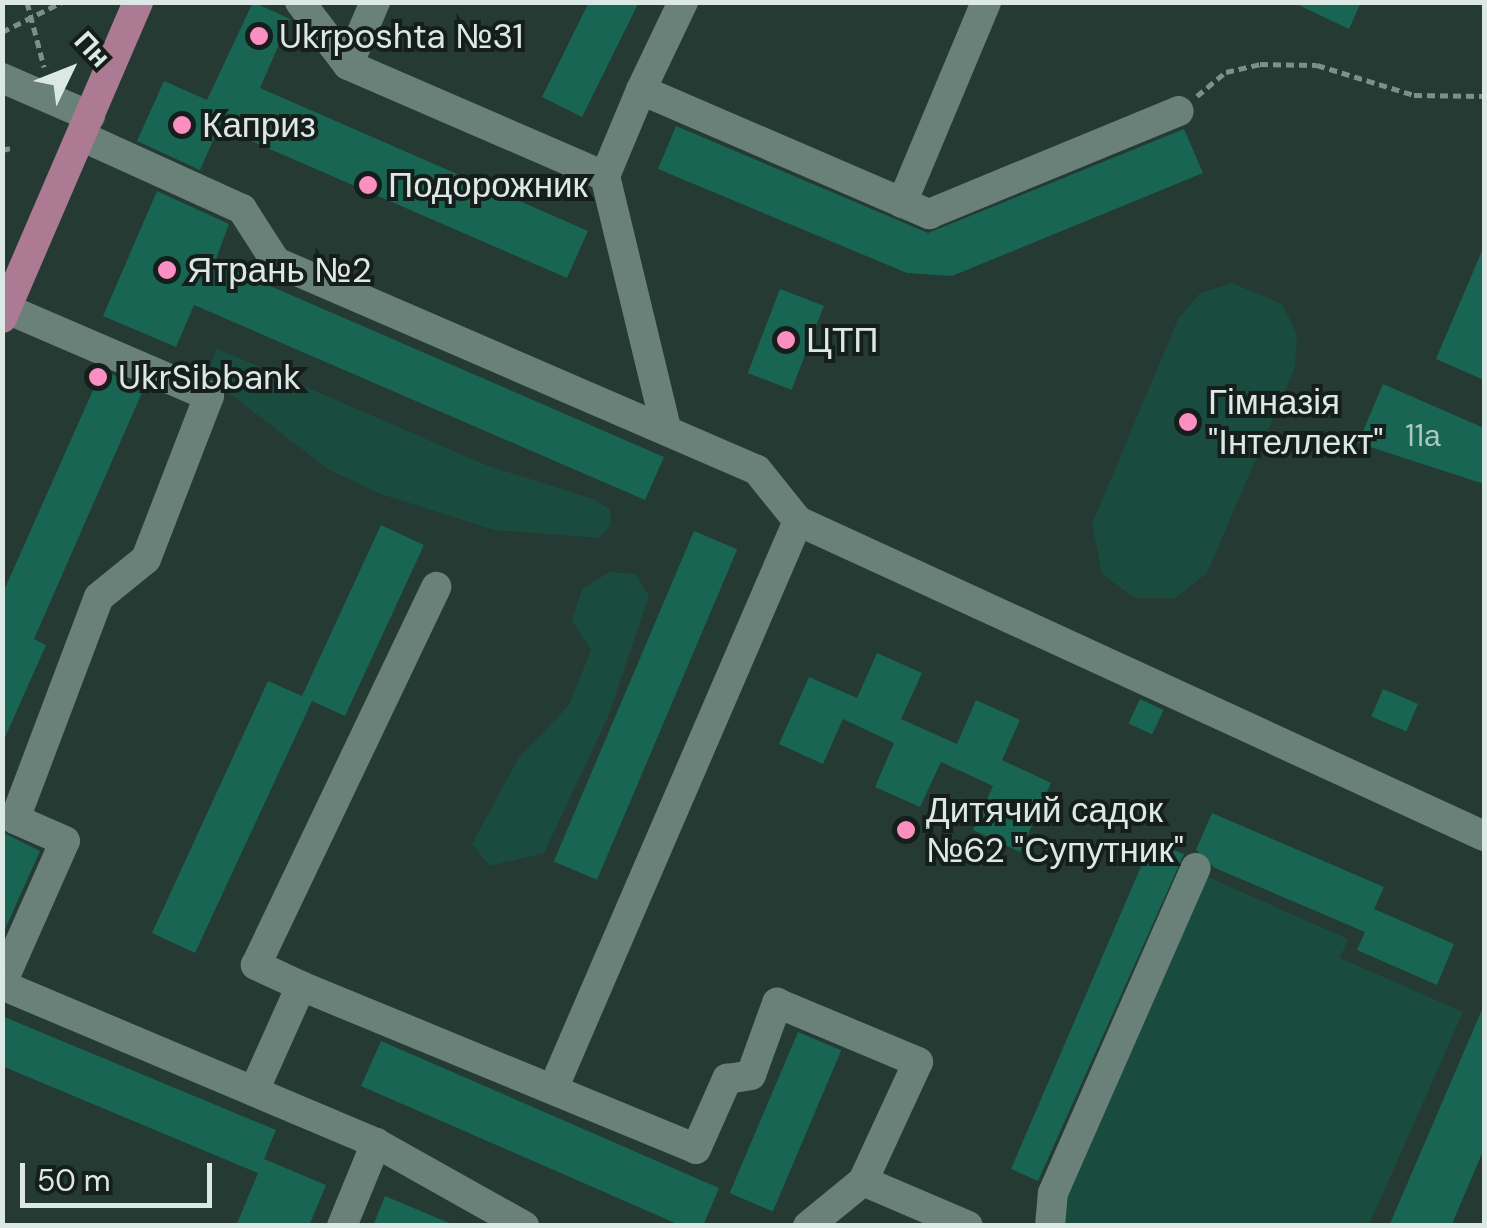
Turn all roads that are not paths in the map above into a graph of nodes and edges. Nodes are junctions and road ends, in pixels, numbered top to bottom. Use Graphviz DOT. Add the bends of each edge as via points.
graph roads {
  1 [pos="138,2"];
  2 [pos="300,2"];
  3 [pos="375,2"];
  4 [pos="683,2"];
  5 [pos="986,2"];
  6 [pos="348,65"];
  7 [pos="2,78"];
  8 [pos="641,90"];
  9 [pos="1179,111"];
  10 [pos="86,126"];
  11 [pos="605,176"];
  12 [pos="902,203"];
  13 [pos="5,314"];
  14 [pos="666,428"];
  15 [pos="798,521"];
  16 [pos="436,587"];
  17 [pos="1484,836"];
  18 [pos="1196,868"];
  19 [pos="2,984"];
  20 [pos="302,986"];
  21 [pos="553,1090"];
  22 [pos="254,1092"];
  23 [pos="376,1143"];
  24 [pos="863,1181"];
  25 [pos="342,1226"];
  26 [pos="524,1226"];
  27 [pos="808,1226"];
  28 [pos="968,1226"];
  29 [pos="1050,1226"];
  1 -- 10 [label="main road"];
  2 -- 6 [label="lane"];
  3 -- 6 [label="lane"];
  4 -- 8 [label="lane"];
  5 -- 12 [label="lane"];
  6 -- 11 [label="lane"];
  7 -- 10 [label="lane"];
  8 -- 11 [label="lane"];
  8 -- 12 [label="lane"];
  9 -- 12 [label="lane" via="929,214"];
  10 -- 13 [label="main road"];
  10 -- 14 [label="lane" via="242,208 276,262"];
  11 -- 14 [label="lane"];
  13 -- 19 [label="lane" via="209,396 146,558 98,597 15,819 65,841"];
  14 -- 15 [label="lane" via="758,470"];
  15 -- 17 [label="lane"];
  15 -- 21 [label="lane"];
  16 -- 20 [label="lane" via="256,965"];
  18 -- 29 [label="lane" via="1053,1192"];
  19 -- 22 [label="lane"];
  20 -- 21 [label="lane"];
  20 -- 22 [label="lane"];
  21 -- 24 [label="lane" via="696,1150 727,1079 751,1075 777,1003 918,1062"];
  22 -- 23 [label="lane"];
  23 -- 25 [label="lane"];
  23 -- 26 [label="lane"];
  24 -- 27 [label="lane"];
  24 -- 28 [label="lane"];
}
